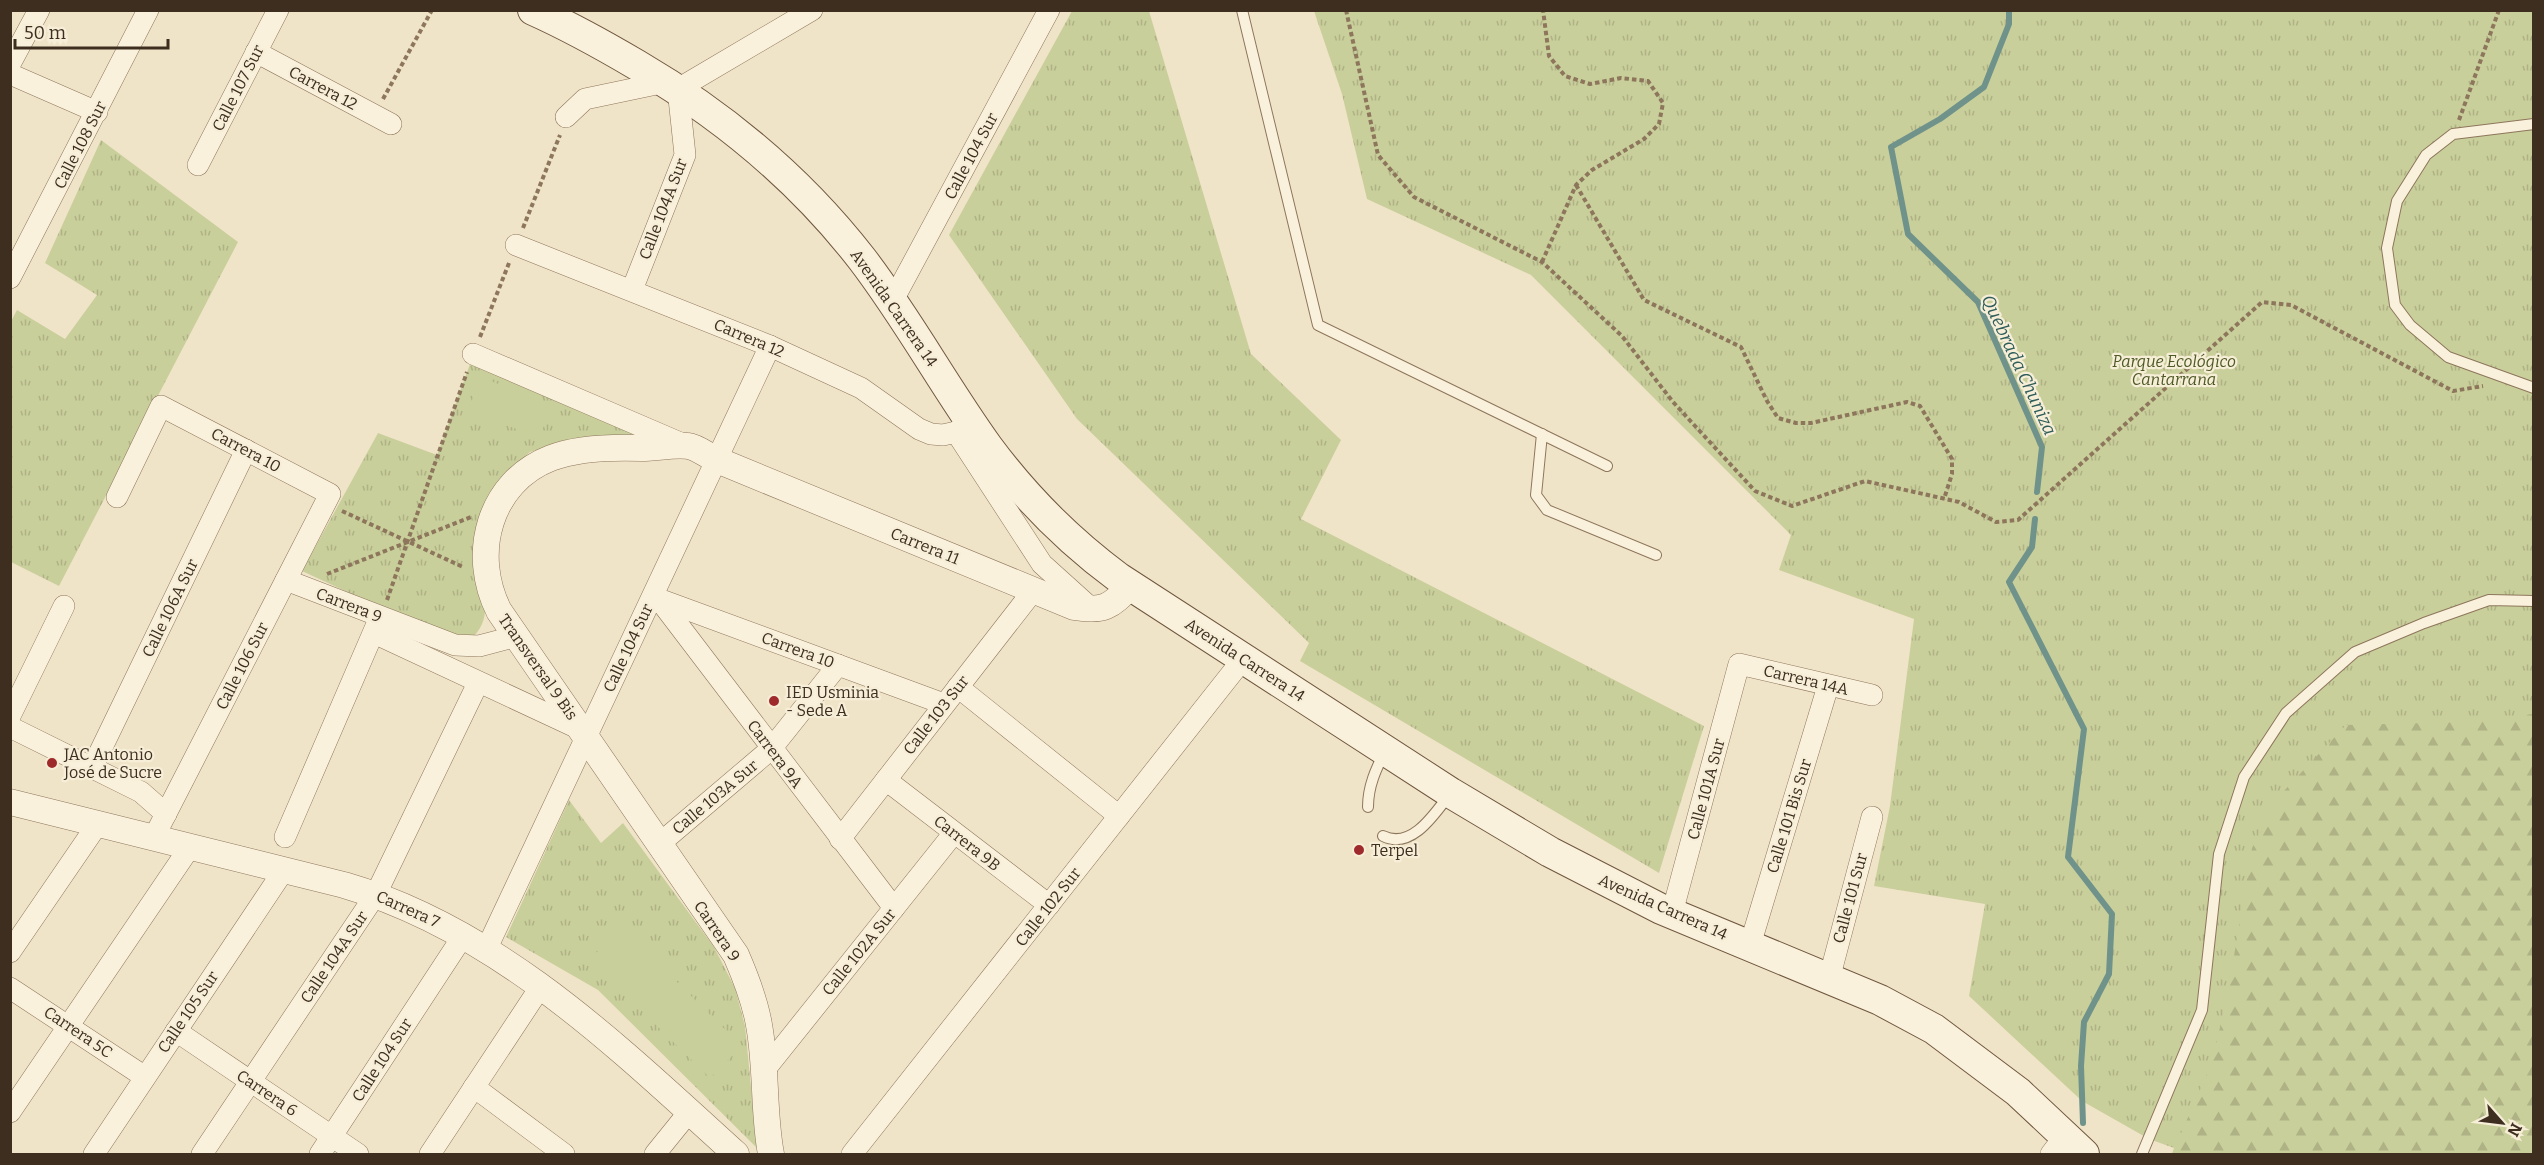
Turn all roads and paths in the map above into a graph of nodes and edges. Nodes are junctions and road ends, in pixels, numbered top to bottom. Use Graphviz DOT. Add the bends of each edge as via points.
graph roads {
  1 [pos="39,10"];
  2 [pos="148,10"];
  3 [pos="278,10"];
  4 [pos="432,10"];
  5 [pos="533,10"];
  6 [pos="812,10"];
  7 [pos="1049,10"];
  8 [pos="1242,10"];
  9 [pos="1346,10"];
  10 [pos="1543,10"];
  11 [pos="2499,10"];
  12 [pos="256,52"];
  13 [pos="10,64"];
  14 [pos="10,74"];
  15 [pos="672,86"];
  16 [pos="97,112"];
  17 [pos="566,117"];
  18 [pos="382,120"];
  19 [pos="2534,124"];
  20 [pos="2453,134"];
  21 [pos="198,165"];
  22 [pos="1576,185"];
  23 [pos="516,245"];
  24 [pos="1542,262"];
  25 [pos="10,278"];
  26 [pos="632,290"];
  27 [pos="892,302"];
  28 [pos="770,346"];
  29 [pos="473,354"];
  30 [pos="2508,380"];
  31 [pos="2534,388"];
  32 [pos="963,426"];
  33 [pos="1542,434"];
  34 [pos="689,446"];
  35 [pos="246,450"];
  36 [pos="717,460"];
  37 [pos="1607,466"];
  38 [pos="117,497"];
  39 [pos="328,499"];
  40 [pos="1944,499"];
  41 [pos="496,507"];
  42 [pos="407,542"];
  43 [pos="1656,555"];
  44 [pos="292,582"];
  45 [pos="1130,586"];
  46 [pos="489,587"];
  47 [pos="1033,591"];
  48 [pos="655,597"];
  49 [pos="2534,601"];
  50 [pos="64,606"];
  51 [pos="1094,610"];
  52 [pos="377,625"];
  53 [pos="517,636"];
  54 [pos="1243,659"];
  55 [pos="1739,664"];
  56 [pos="838,665"];
  57 [pos="478,683"];
  58 [pos="1828,686"];
  59 [pos="958,687"];
  60 [pos="1872,695"];
  61 [pos="944,704"];
  62 [pos="10,716"];
  63 [pos="10,727"];
  64 [pos="584,733"];
  65 [pos="771,749"];
  66 [pos="1385,750"];
  67 [pos="93,766"];
  68 [pos="886,780"];
  69 [pos="1451,793"];
  70 [pos="10,801"];
  71 [pos="1368,807"];
  72 [pos="166,814"];
  73 [pos="1119,816"];
  74 [pos="1872,817"];
  75 [pos="97,825"];
  76 [pos="954,833"];
  77 [pos="1383,836"];
  78 [pos="285,837"];
  79 [pos="153,839"];
  80 [pos="840,839"];
  81 [pos="658,845"];
  82 [pos="190,848"];
  83 [pos="284,870"];
  84 [pos="376,894"];
  85 [pos="1049,905"];
  86 [pos="894,908"];
  87 [pos="1672,913"];
  88 [pos="464,936"];
  89 [pos="1750,945"];
  90 [pos="486,950"];
  91 [pos="10,952"];
  92 [pos="1829,979"];
  93 [pos="541,986"];
  94 [pos="10,988"];
  95 [pos="69,1026"];
  96 [pos="176,1031"];
  97 [pos="763,1072"];
  98 [pos="145,1077"];
  99 [pos="250,1082"];
  100 [pos="474,1087"];
  101 [pos="10,1112"];
  102 [pos="689,1112"];
  103 [pos="331,1136"];
  104 [pos="2067,1148"];
  105 [pos="94,1155"];
  106 [pos="202,1155"];
  107 [pos="320,1155"];
  108 [pos="358,1155"];
  109 [pos="430,1155"];
  110 [pos="564,1155"];
  111 [pos="655,1155"];
  112 [pos="736,1155"];
  113 [pos="771,1155"];
  114 [pos="852,1155"];
  115 [pos="2142,1155"];
  1 -- 13 [label="street"];
  2 -- 16 [label="street, Calle 108 Sur"];
  3 -- 12 [label="street, Calle 107 Sur"];
  4 -- 18 [label="path"];
  5 -- 15 [label="main road, Avenida Carrera 14" via="599,42"];
  6 -- 15 [label="street"];
  7 -- 27 [label="street, Calle 104 Sur"];
  8 -- 33 [label="lane" via="1318,325"];
  9 -- 24 [label="path" via="1378,155 1414,197"];
  10 -- 22 [label="path" via="1549,56 1565,76 1590,84 1621,78 1648,81 1663,103 1659,124 1644,139 1592,170"];
  11 -- 20 [label="path"];
  12 -- 18 [label="street, Carrera 12"];
  12 -- 21 [label="street, Calle 107 Sur"];
  14 -- 16 [label="street"];
  15 -- 17 [label="street" via="585,99"];
  15 -- 26 [label="street, Calle 104A Sur" via="685,155"];
  15 -- 27 [label="main road, Avenida Carrera 14" via="760,150 799,187 830,219"];
  16 -- 25 [label="street, Calle 108 Sur"];
  19 -- 20 [label="lane"];
  20 -- 30 [label="lane" via="2426,155 2397,201 2387,248 2395,305 2410,325 2448,357"];
  22 -- 24 [label="path"];
  22 -- 40 [label="path" via="1644,300 1741,347 1778,418 1811,423 1907,402 1920,406 1952,459"];
  23 -- 26 [label="street, Carrera 12"];
  24 -- 40 [label="path" via="1622,336 1673,402 1755,490 1792,506 1864,481"];
  26 -- 28 [label="street, Carrera 12"];
  27 -- 32 [label="main road, Avenida Carrera 14"];
  28 -- 32 [label="street, Carrera 12" via="861,388 919,429 937,435"];
  28 -- 36 [label="street, Calle 104 Sur"];
  29 -- 34 [label="street"];
  30 -- 31 [label="lane"];
  30 -- 40 [label="path" via="2453,391 2291,305 2262,302 2018,520 1996,522 1959,502"];
  32 -- 45 [label="main road, Avenida Carrera 14" via="1048,518 1091,558"];
  32 -- 51 [label="street" via="1042,564"];
  33 -- 37 [label="lane"];
  33 -- 43 [label="lane" via="1536,495 1547,510"];
  34 -- 36 [label="street, Carrera 11"];
  34 -- 41 [label="street" via="553,457 514,481"];
  35 -- 38 [label="street, Carrera 10" via="161,406"];
  35 -- 39 [label="street, Carrera 10"];
  35 -- 67 [label="street, Calle 106A Sur"];
  36 -- 47 [label="street, Carrera 11"];
  36 -- 48 [label="street, Calle 104 Sur"];
  39 -- 42 [label="path"];
  39 -- 44 [label="street, Calle 106 Sur"];
  41 -- 42 [label="path"];
  41 -- 46 [label="street" via="484,552"];
  42 -- 44 [label="path"];
  42 -- 46 [label="path"];
  44 -- 52 [label="street, Carrera 9"];
  44 -- 72 [label="street, Calle 106 Sur"];
  45 -- 51 [label="street" via="1106,607"];
  45 -- 54 [label="main road, Avenida Carrera 14"];
  46 -- 53 [label="street, Transversal 9 Bis"];
  47 -- 51 [label="street, Carrera 11" via="1074,607"];
  47 -- 59 [label="street, Calle 103 Sur"];
  48 -- 56 [label="street, Carrera 10"];
  48 -- 64 [label="street, Calle 104 Sur"];
  48 -- 65 [label="street, Carrera 9A"];
  49 -- 115 [label="lane" via="2489,600 2355,652 2286,713 2244,777 2219,854 2202,1010"];
  50 -- 62 [label="street"];
  52 -- 53 [label="street, Carrera 9" via="455,645 479,646"];
  52 -- 57 [label="street, Carrera 9"];
  52 -- 78 [label="street"];
  53 -- 64 [label="street, Transversal 9 Bis"];
  54 -- 66 [label="main road, Avenida Carrera 14"];
  54 -- 73 [label="street, Calle 102 Sur"];
  55 -- 58 [label="street, Carrera 14A"];
  55 -- 87 [label="street, Calle 101A Sur"];
  56 -- 61 [label="street, Carrera 10"];
  56 -- 65 [label="street, Calle 103A Sur"];
  57 -- 64 [label="street, Carrera 9"];
  57 -- 84 [label="street, Calle 104A Sur"];
  58 -- 60 [label="street, Carrera 14A"];
  58 -- 89 [label="street, Calle 101 Bis Sur"];
  59 -- 61 [label="street, Calle 103 Sur"];
  59 -- 73 [label="street"];
  61 -- 68 [label="street, Calle 103 Sur"];
  63 -- 67 [label="street"];
  64 -- 81 [label="street, Carrera 9"];
  64 -- 90 [label="street, Calle 104 Sur"];
  65 -- 80 [label="street, Carrera 9A"];
  65 -- 81 [label="street, Calle 103A Sur"];
  66 -- 69 [label="main road, Avenida Carrera 14"];
  66 -- 71 [label="lane" via="1372,777"];
  67 -- 72 [label="street" via="141,792"];
  68 -- 76 [label="street, Carrera 9B"];
  68 -- 80 [label="street, Calle 103 Sur"];
  69 -- 77 [label="lane" via="1408,838 1392,840"];
  69 -- 87 [label="main road, Avenida Carrera 14" via="1558,857"];
  70 -- 75 [label="street, Carrera 7"];
  72 -- 79 [label="street, Calle 106 Sur"];
  73 -- 85 [label="street, Calle 102 Sur"];
  74 -- 92 [label="street, Calle 101 Sur"];
  75 -- 79 [label="street, Carrera 7"];
  75 -- 91 [label="street"];
  76 -- 85 [label="street, Carrera 9B"];
  76 -- 86 [label="street, Calle 102A Sur"];
  79 -- 82 [label="street, Carrera 7"];
  80 -- 86 [label="street, Carrera 9A"];
  81 -- 97 [label="street, Carrera 9" via="739,963 754,1002"];
  82 -- 83 [label="street, Carrera 7"];
  82 -- 95 [label="street"];
  83 -- 84 [label="street, Carrera 7"];
  83 -- 96 [label="street, Calle 105 Sur"];
  84 -- 88 [label="street, Carrera 7"];
  84 -- 99 [label="street, Calle 104A Sur"];
  85 -- 114 [label="street, Calle 102 Sur"];
  86 -- 97 [label="street, Calle 102A Sur"];
  87 -- 89 [label="main road, Avenida Carrera 14"];
  88 -- 90 [label="street, Carrera 7"];
  88 -- 103 [label="street, Calle 104 Sur"];
  89 -- 92 [label="main road, Avenida Carrera 14"];
  90 -- 93 [label="street, Carrera 7"];
  92 -- 104 [label="main road, Avenida Carrera 14" via="1935,1029 2018,1092"];
  93 -- 100 [label="street"];
  93 -- 102 [label="street, Carrera 7"];
  94 -- 95 [label="street, Carrera 5C"];
  95 -- 98 [label="street, Carrera 5C"];
  95 -- 101 [label="street"];
  96 -- 98 [label="street, Calle 105 Sur"];
  96 -- 99 [label="street, Carrera 6"];
  97 -- 113 [label="street, Carrera 9"];
  98 -- 105 [label="street, Calle 105 Sur"];
  99 -- 103 [label="street, Carrera 6"];
  99 -- 106 [label="street, Calle 104A Sur"];
  100 -- 109 [label="street"];
  100 -- 110 [label="street"];
  102 -- 111 [label="street"];
  102 -- 112 [label="street, Carrera 7"];
  103 -- 107 [label="street, Calle 104 Sur"];
  103 -- 108 [label="street, Carrera 6"];
}
